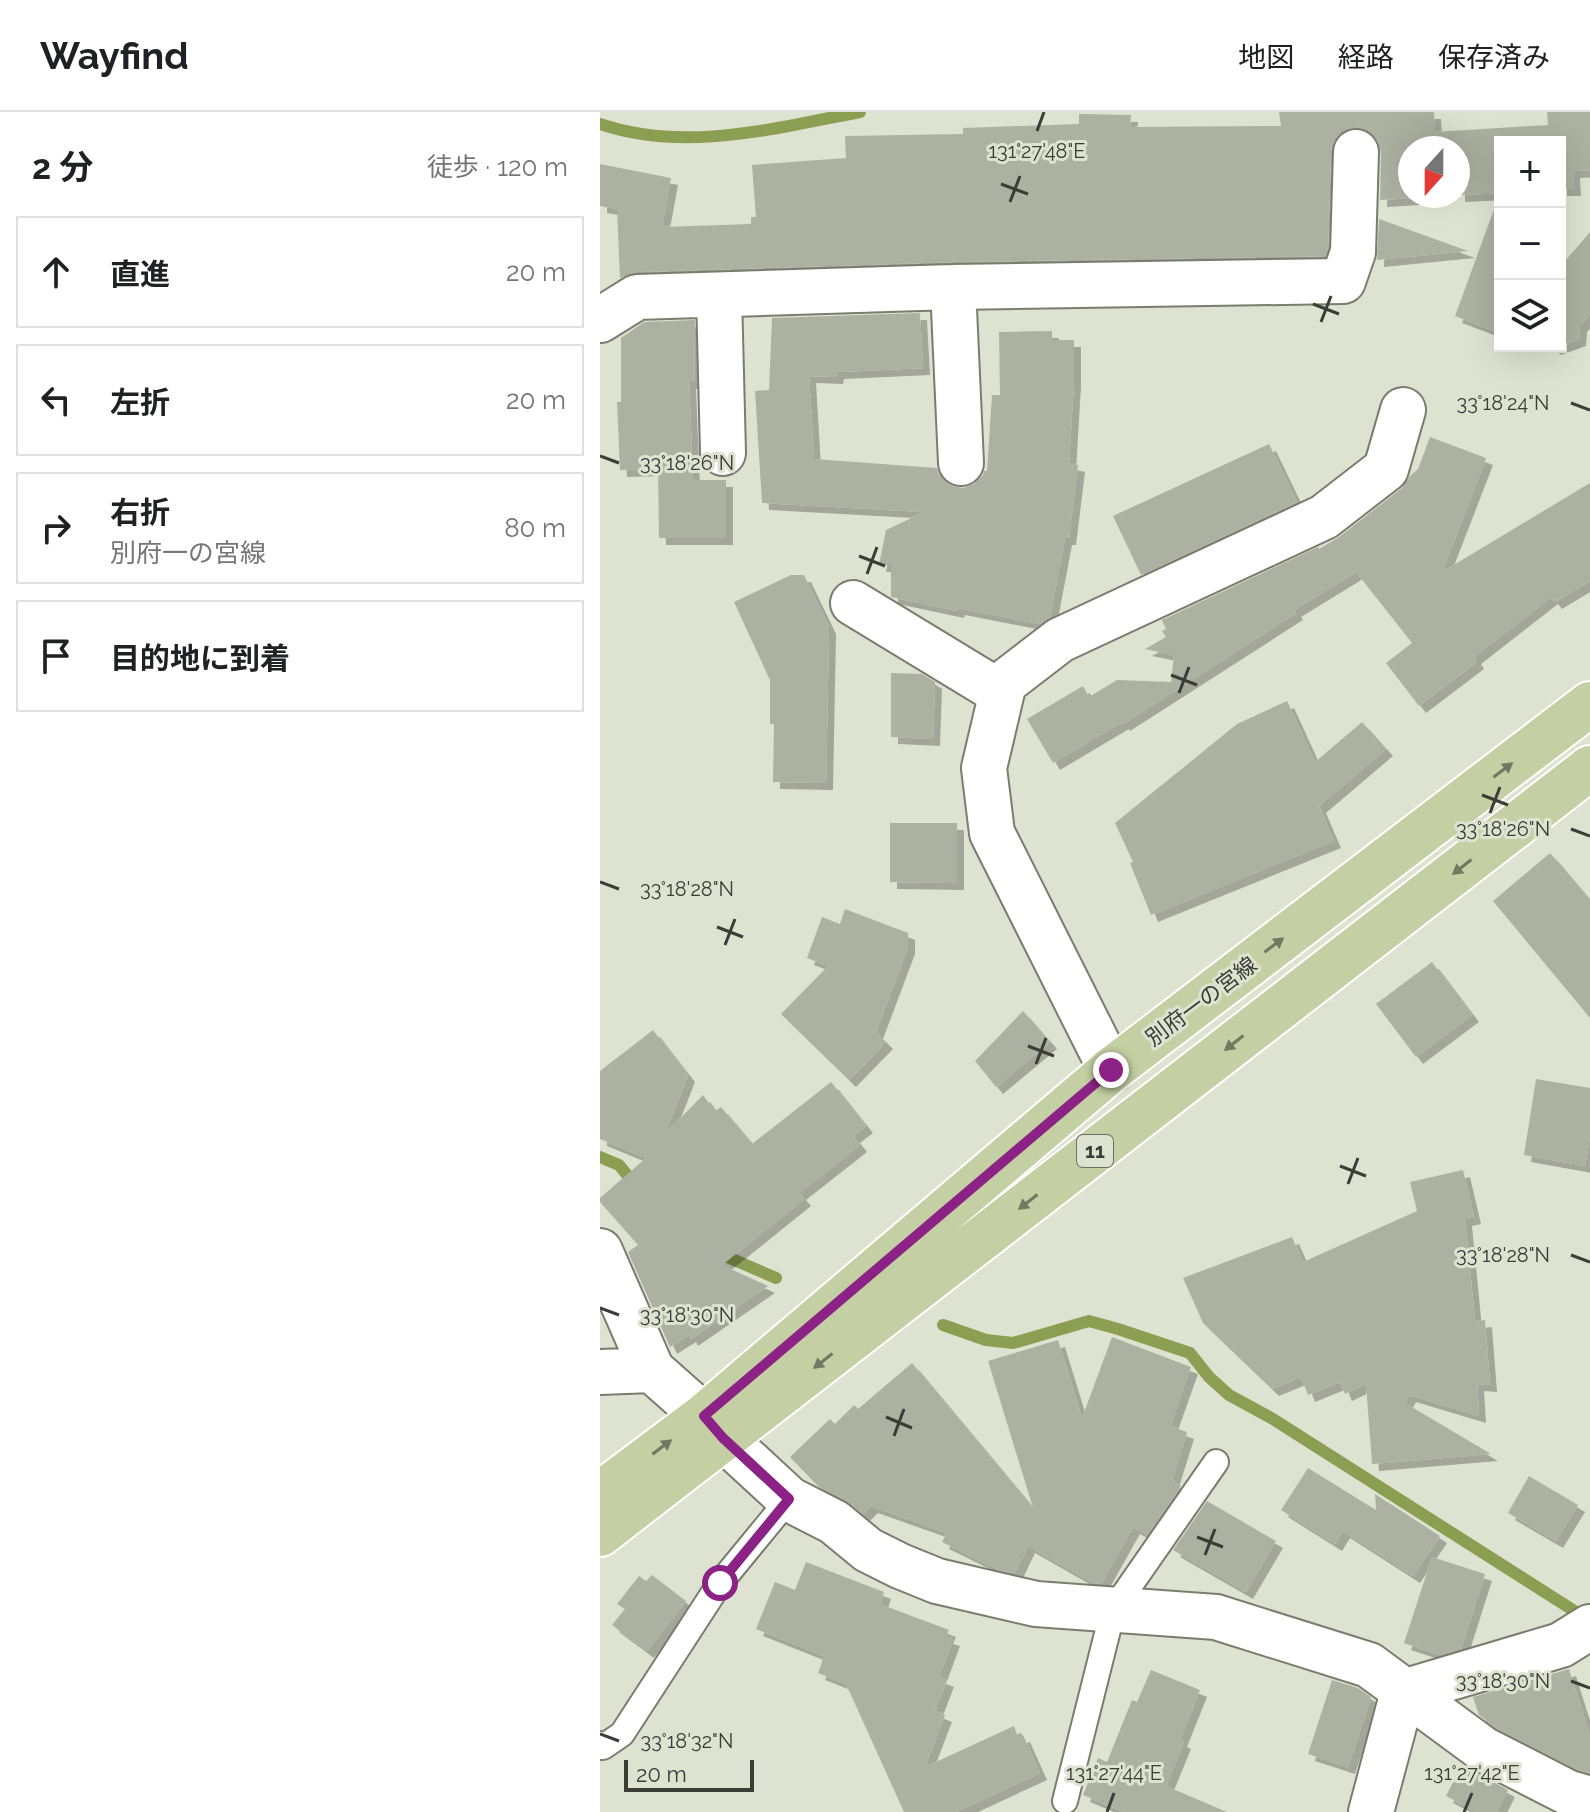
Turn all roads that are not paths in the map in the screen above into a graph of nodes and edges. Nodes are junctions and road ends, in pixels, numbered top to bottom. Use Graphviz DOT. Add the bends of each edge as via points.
graph roads {
  1 [pos="1356,152"];
  2 [pos="953,287"];
  3 [pos="719,295"];
  4 [pos="600,320"];
  5 [pos="1403,410"];
  6 [pos="723,453"];
  7 [pos="961,463"];
  8 [pos="853,603"];
  9 [pos="1001,693"];
  10 [pos="1590,704"];
  11 [pos="1590,768"];
  12 [pos="1111,1070"];
  13 [pos="600,1251"];
  14 [pos="652,1370"];
  15 [pos="600,1372"];
  16 [pos="714,1427"];
  17 [pos="1216,1462"];
  18 [pos="600,1494"];
  19 [pos="789,1499"];
  20 [pos="600,1534"];
  21 [pos="1113,1610"];
  22 [pos="1590,1627"];
  23 [pos="1403,1692"];
  24 [pos="600,1744"];
  25 [pos="1590,1799"];
  26 [pos="1065,1801"];
  27 [pos="1371,1812"];
  1 -- 2 [label="street" via="1353,252 1343,281"];
  2 -- 3 [label="street"];
  2 -- 7 [label="street"];
  3 -- 4 [label="street" via="637,297"];
  3 -- 6 [label="street"];
  5 -- 9 [label="street" via="1386,469 1324,517 1060,640 1004,683"];
  8 -- 9 [label="street"];
  9 -- 12 [label="street" via="984,768 992,833"];
  12 -- 10 [label="main road, 別府一の宮線 / 11, one-way"];
  11 -- 16 [label="main road, 別府一の宮線 / 11, one-way"];
  12 -- 16 [label="main road, 別府一の宮線 / 11"];
  13 -- 14 [label="street"];
  14 -- 15 [label="street"];
  14 -- 16 [label="street"];
  18 -- 16 [label="main road, 別府一の宮線 / 11, one-way"];
  16 -- 19 [label="street"];
  16 -- 20 [label="main road, 別府一の宮線 / 11"];
  17 -- 21 [label="lane"];
  19 -- 21 [label="street" via="834,1522 868,1550 937,1581 1036,1604"];
  19 -- 24 [label="lane" via="720,1583 622,1734"];
  21 -- 23 [label="street" via="1216,1617 1369,1665"];
  21 -- 26 [label="lane"];
  22 -- 23 [label="street" via="1561,1645"];
  23 -- 25 [label="street" via="1483,1749"];
  23 -- 27 [label="street"];
}
